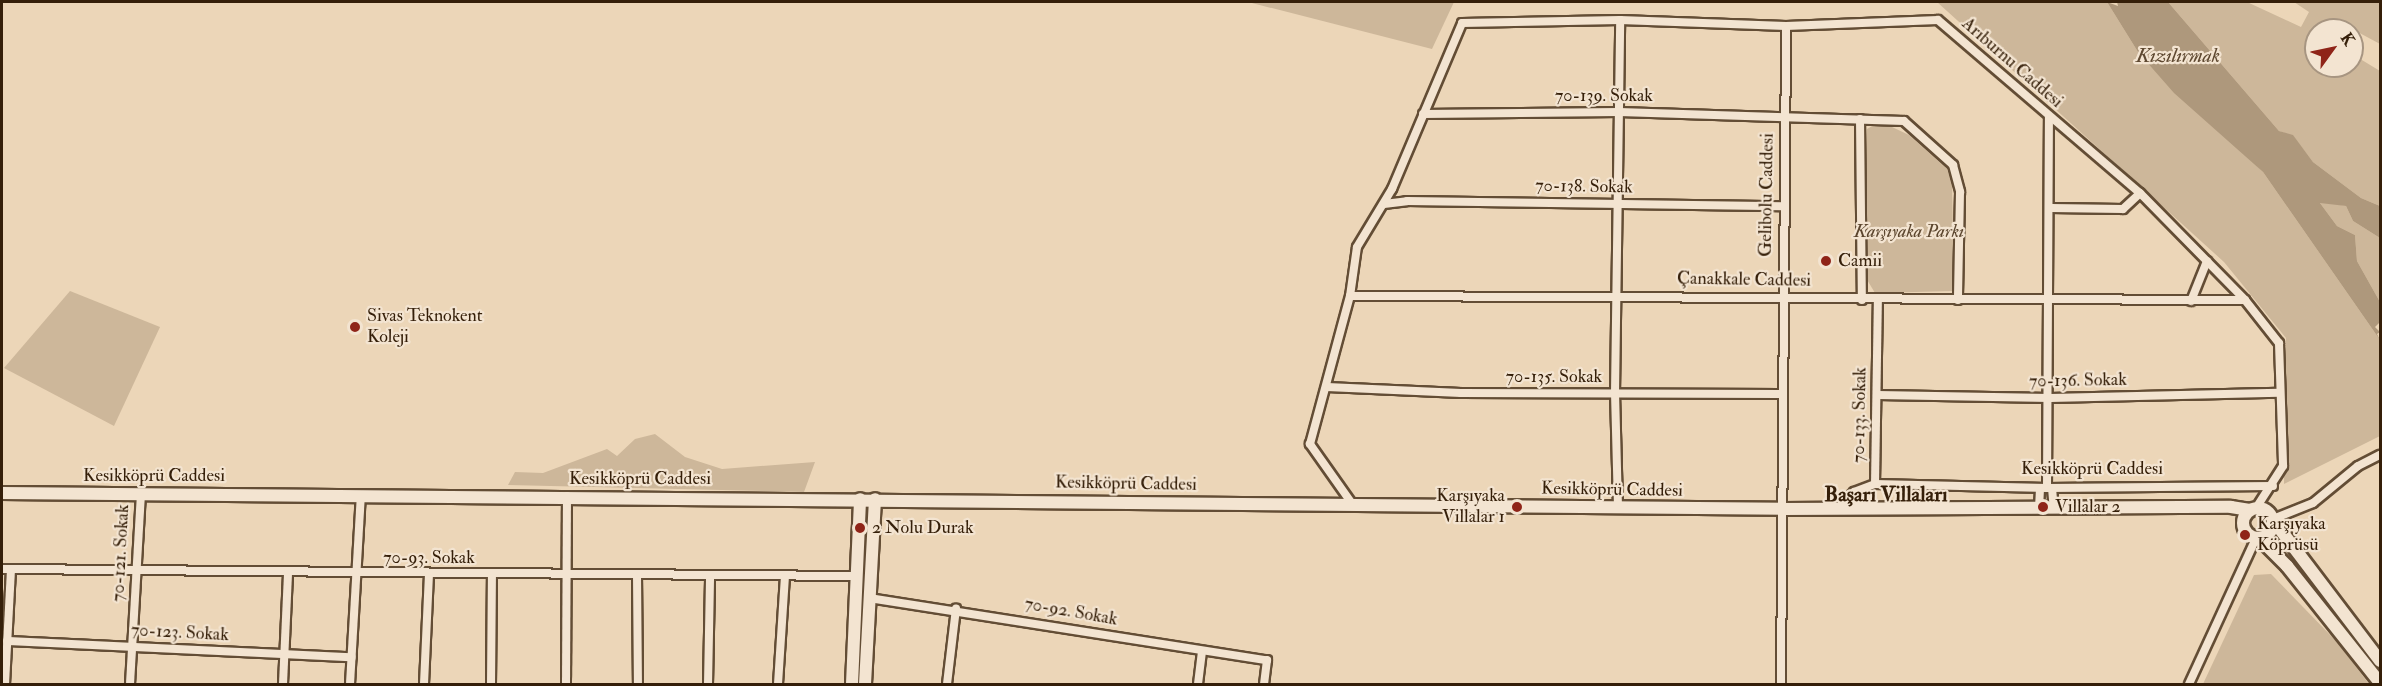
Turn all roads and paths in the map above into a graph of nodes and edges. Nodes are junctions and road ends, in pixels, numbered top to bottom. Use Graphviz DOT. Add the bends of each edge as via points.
graph roads {
  1 [pos="1620,20"];
  2 [pos="1786,26"];
  3 [pos="1619,112"];
  4 [pos="1423,114"];
  5 [pos="1784,114"];
  6 [pos="2049,117"];
  7 [pos="1860,119"];
  8 [pos="2140,193"];
  9 [pos="1384,204"];
  10 [pos="1618,204"];
  11 [pos="1783,207"];
  12 [pos="2051,208"];
  13 [pos="2207,261"];
  14 [pos="1617,294"];
  15 [pos="1350,296"];
  16 [pos="1782,297"];
  17 [pos="1862,300"];
  18 [pos="1878,300"];
  19 [pos="1958,300"];
  20 [pos="2049,300"];
  21 [pos="2245,300"];
  22 [pos="2191,301"];
  23 [pos="1327,387"];
  24 [pos="1615,393"];
  25 [pos="2279,393"];
  26 [pos="1781,394"];
  27 [pos="1878,395"];
  28 [pos="2050,398"];
  29 [pos="2380,455"];
  30 [pos="1875,484"];
  31 [pos="2273,486"];
  32 [pos="2046,488"];
  33 [pos="2,493"];
  34 [pos="141,494"];
  35 [pos="361,496"];
  36 [pos="567,496"];
  37 [pos="860,499"];
  38 [pos="875,499"];
  39 [pos="1353,505"];
  40 [pos="1618,507"];
  41 [pos="2039,508"];
  42 [pos="2054,508"];
  43 [pos="1784,509"];
  44 [pos="1837,509"];
  45 [pos="2253,509"];
  46 [pos="2273,519"];
  47 [pos="2258,538"];
  48 [pos="6,570"];
  49 [pos="137,571"];
  50 [pos="288,573"];
  51 [pos="356,574"];
  52 [pos="429,574"];
  53 [pos="492,575"];
  54 [pos="567,575"];
  55 [pos="637,575"];
  56 [pos="710,575"];
  57 [pos="784,576"];
  58 [pos="857,576"];
  59 [pos="869,598"];
  60 [pos="956,609"];
  61 [pos="7,641"];
  62 [pos="133,647"];
  63 [pos="1202,652"];
  64 [pos="284,654"];
  65 [pos="352,657"];
  66 [pos="2380,661"];
  67 [pos="2380,683"];
  68 [pos="5,684"];
  69 [pos="130,684"];
  70 [pos="283,684"];
  71 [pos="350,684"];
  72 [pos="424,684"];
  73 [pos="491,684"];
  74 [pos="566,684"];
  75 [pos="638,684"];
  76 [pos="708,684"];
  77 [pos="778,684"];
  78 [pos="852,684"];
  79 [pos="865,684"];
  80 [pos="947,684"];
  81 [pos="1198,684"];
  82 [pos="1264,684"];
  83 [pos="1781,684"];
  84 [pos="2189,684"];
  1 -- 2 [label="street, Arıburnu Caddesi"];
  1 -- 3 [label="street"];
  1 -- 4 [label="street, Arıburnu Caddesi" via="1462,23"];
  2 -- 5 [label="street, Gelibolu Caddesi"];
  2 -- 6 [label="street, Arıburnu Caddesi" via="1938,20"];
  3 -- 4 [label="street, 70-139. Sokak"];
  3 -- 5 [label="street, 70-139. Sokak"];
  3 -- 10 [label="street"];
  4 -- 9 [label="street"];
  5 -- 7 [label="street, 70-139. Sokak"];
  5 -- 11 [label="street, Gelibolu Caddesi"];
  6 -- 8 [label="street, Arıburnu Caddesi"];
  6 -- 12 [label="street"];
  7 -- 17 [label="street"];
  7 -- 19 [label="street, 70-139. Sokak" via="1904,121 1953,165 1960,192"];
  8 -- 12 [label="street" via="2123,209"];
  8 -- 13 [label="street, Arıburnu Caddesi"];
  9 -- 10 [label="street, 70-138. Sokak"];
  9 -- 15 [label="street" via="1357,247"];
  10 -- 11 [label="street, 70-138. Sokak"];
  10 -- 14 [label="street"];
  11 -- 16 [label="street, Gelibolu Caddesi"];
  12 -- 20 [label="street"];
  13 -- 21 [label="street, Arıburnu Caddesi"];
  13 -- 22 [label="street"];
  14 -- 15 [label="street, Çanakkale Caddesi"];
  14 -- 16 [label="street, Çanakkale Caddesi"];
  14 -- 24 [label="street"];
  15 -- 23 [label="street"];
  16 -- 17 [label="street, Çanakkale Caddesi"];
  16 -- 26 [label="street, Gelibolu Caddesi"];
  17 -- 18 [label="street, Çanakkale Caddesi"];
  18 -- 19 [label="street, Çanakkale Caddesi"];
  18 -- 27 [label="street, 70-133. Sokak"];
  19 -- 20 [label="street, Çanakkale Caddesi"];
  20 -- 22 [label="street, Çanakkale Caddesi"];
  20 -- 28 [label="street"];
  21 -- 22 [label="street, Çanakkale Caddesi"];
  21 -- 25 [label="street, Arıburnu Caddesi" via="2278,344"];
  23 -- 24 [label="street, 70-135. Sokak" via="1450,393"];
  23 -- 39 [label="street" via="1310,444"];
  24 -- 26 [label="street, 70-135. Sokak"];
  24 -- 40 [label="street"];
  25 -- 28 [label="street, 70-136. Sokak"];
  25 -- 31 [label="street, Arıburnu Caddesi" via="2283,466"];
  26 -- 43 [label="street, Gelibolu Caddesi"];
  27 -- 28 [label="street, 70-136. Sokak"];
  27 -- 30 [label="street, 70-133. Sokak"];
  28 -- 32 [label="street"];
  29 -- 46 [label="street" via="2358,466 2313,503"];
  30 -- 32 [label="street, Kesikköprü Caddesi"];
  30 -- 44 [label="street, 70-133. Sokak" via="1854,492"];
  31 -- 32 [label="street, Kesikköprü Caddesi"];
  31 -- 45 [label="street, Arıburnu Caddesi"];
  32 -- 41 [label="street"];
  32 -- 42 [label="street"];
  33 -- 34 [label="street, Kesikköprü Caddesi"];
  34 -- 35 [label="street, Kesikköprü Caddesi"];
  34 -- 49 [label="street, 70-121. Sokak"];
  35 -- 36 [label="street, Kesikköprü Caddesi"];
  35 -- 51 [label="street"];
  36 -- 37 [label="street, Kesikköprü Caddesi"];
  36 -- 54 [label="street"];
  37 -- 38 [label="street, Kesikköprü Caddesi"];
  37 -- 58 [label="street"];
  38 -- 39 [label="street, Kesikköprü Caddesi"];
  38 -- 59 [label="street"];
  39 -- 40 [label="street, Kesikköprü Caddesi"];
  40 -- 43 [label="street, Kesikköprü Caddesi"];
  41 -- 42 [label="street, Kesikköprü Caddesi"];
  41 -- 44 [label="street, Kesikköprü Caddesi"];
  42 -- 45 [label="street, Kesikköprü Caddesi"];
  43 -- 44 [label="street, Kesikköprü Caddesi"];
  43 -- 83 [label="street, Gelibolu Caddesi"];
  45 -- 46 [label="street" via="2267,510"];
  45 -- 47 [label="street" via="2244,525 2248,534"];
  46 -- 47 [label="street" via="2271,531"];
  46 -- 66 [label="street"];
  47 -- 67 [label="street" via="2287,566"];
  47 -- 84 [label="street"];
  48 -- 49 [label="street, 70-93. Sokak"];
  48 -- 61 [label="street"];
  49 -- 50 [label="street, 70-93. Sokak"];
  49 -- 62 [label="street, 70-121. Sokak"];
  50 -- 51 [label="street, 70-93. Sokak"];
  50 -- 64 [label="street"];
  51 -- 52 [label="street, 70-93. Sokak"];
  51 -- 65 [label="street"];
  52 -- 53 [label="street, 70-93. Sokak"];
  52 -- 72 [label="street"];
  53 -- 54 [label="street, 70-93. Sokak"];
  53 -- 73 [label="street"];
  54 -- 55 [label="street, 70-93. Sokak"];
  54 -- 74 [label="street"];
  55 -- 56 [label="street, 70-93. Sokak"];
  55 -- 75 [label="street"];
  56 -- 57 [label="street, 70-93. Sokak"];
  56 -- 76 [label="street"];
  57 -- 58 [label="street, 70-93. Sokak"];
  57 -- 77 [label="street"];
  58 -- 78 [label="street"];
  59 -- 60 [label="street, 70-92. Sokak"];
  59 -- 79 [label="street"];
  60 -- 63 [label="street, 70-92. Sokak"];
  60 -- 80 [label="street"];
  61 -- 62 [label="street, 70-123. Sokak"];
  61 -- 68 [label="street"];
  62 -- 64 [label="street, 70-123. Sokak"];
  62 -- 69 [label="street, 70-121. Sokak"];
  63 -- 81 [label="street"];
  63 -- 82 [label="street, 70-92. Sokak" via="1266,660"];
  64 -- 65 [label="street, 70-123. Sokak"];
  64 -- 70 [label="street"];
  65 -- 71 [label="street"];
}
